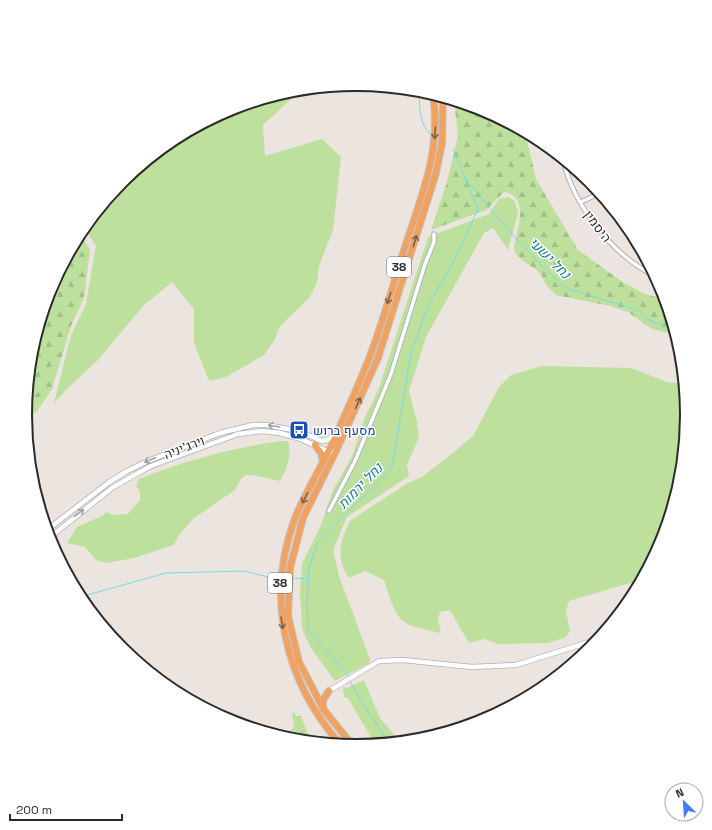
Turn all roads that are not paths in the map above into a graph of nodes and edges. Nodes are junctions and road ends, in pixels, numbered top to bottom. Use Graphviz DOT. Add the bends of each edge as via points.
graph roads {
  1 [pos="435,101"];
  2 [pos="443,103"];
  3 [pos="566,168"];
  4 [pos="595,196"];
  5 [pos="581,202"];
  6 [pos="434,234"];
  7 [pos="646,271"];
  8 [pos="337,434"];
  9 [pos="315,445"];
  10 [pos="336,451"];
  11 [pos="329,452"];
  12 [pos="323,463"];
  13 [pos="329,511"];
  14 [pos="52,526"];
  15 [pos="55,533"];
  16 [pos="586,643"];
  17 [pos="310,687"];
  18 [pos="328,692"];
  19 [pos="324,710"];
  20 [pos="336,738"];
  21 [pos="348,739"];
  1 -- 8 [label="highway, 38, one-way" via="434,146 425,186 369,357"];
  10 -- 2 [label="highway, 38, one-way" via="378,358 432,189 440,156"];
  3 -- 5 [label="street, היסמין"];
  4 -- 5 [label="street"];
  5 -- 7 [label="street, היסמין" via="596,226 615,247"];
  6 -- 13 [label="street" via="434,242 391,374 355,461"];
  8 -- 11 [label="highway, 38"];
  8 -- 14 [label="street, וירג'יניה, one-way" via="322,441 299,431 266,425 253,425 220,433 127,471"];
  9 -- 11 [label="street, וירג'יניה"];
  9 -- 12 [label="highway" via="321,453"];
  15 -- 9 [label="street, וירג'יניה, one-way" via="112,488 151,466 222,439 262,431 287,434"];
  10 -- 11 [label="street"];
  10 -- 17 [label="highway, 38" via="303,518 290,568 287,600 291,632 299,662"];
  11 -- 12 [label="highway, 38"];
  12 -- 20 [label="highway, 38, one-way" via="296,516 287,546 280,586 281,617 298,680 318,715"];
  16 -- 18 [label="street" via="516,665 472,667 403,660 379,661"];
  17 -- 18 [label="highway" via="318,692"];
  17 -- 19 [label="highway, 38"];
  18 -- 19 [label="highway" via="323,700"];
  19 -- 21 [label="highway, 38"];
}
